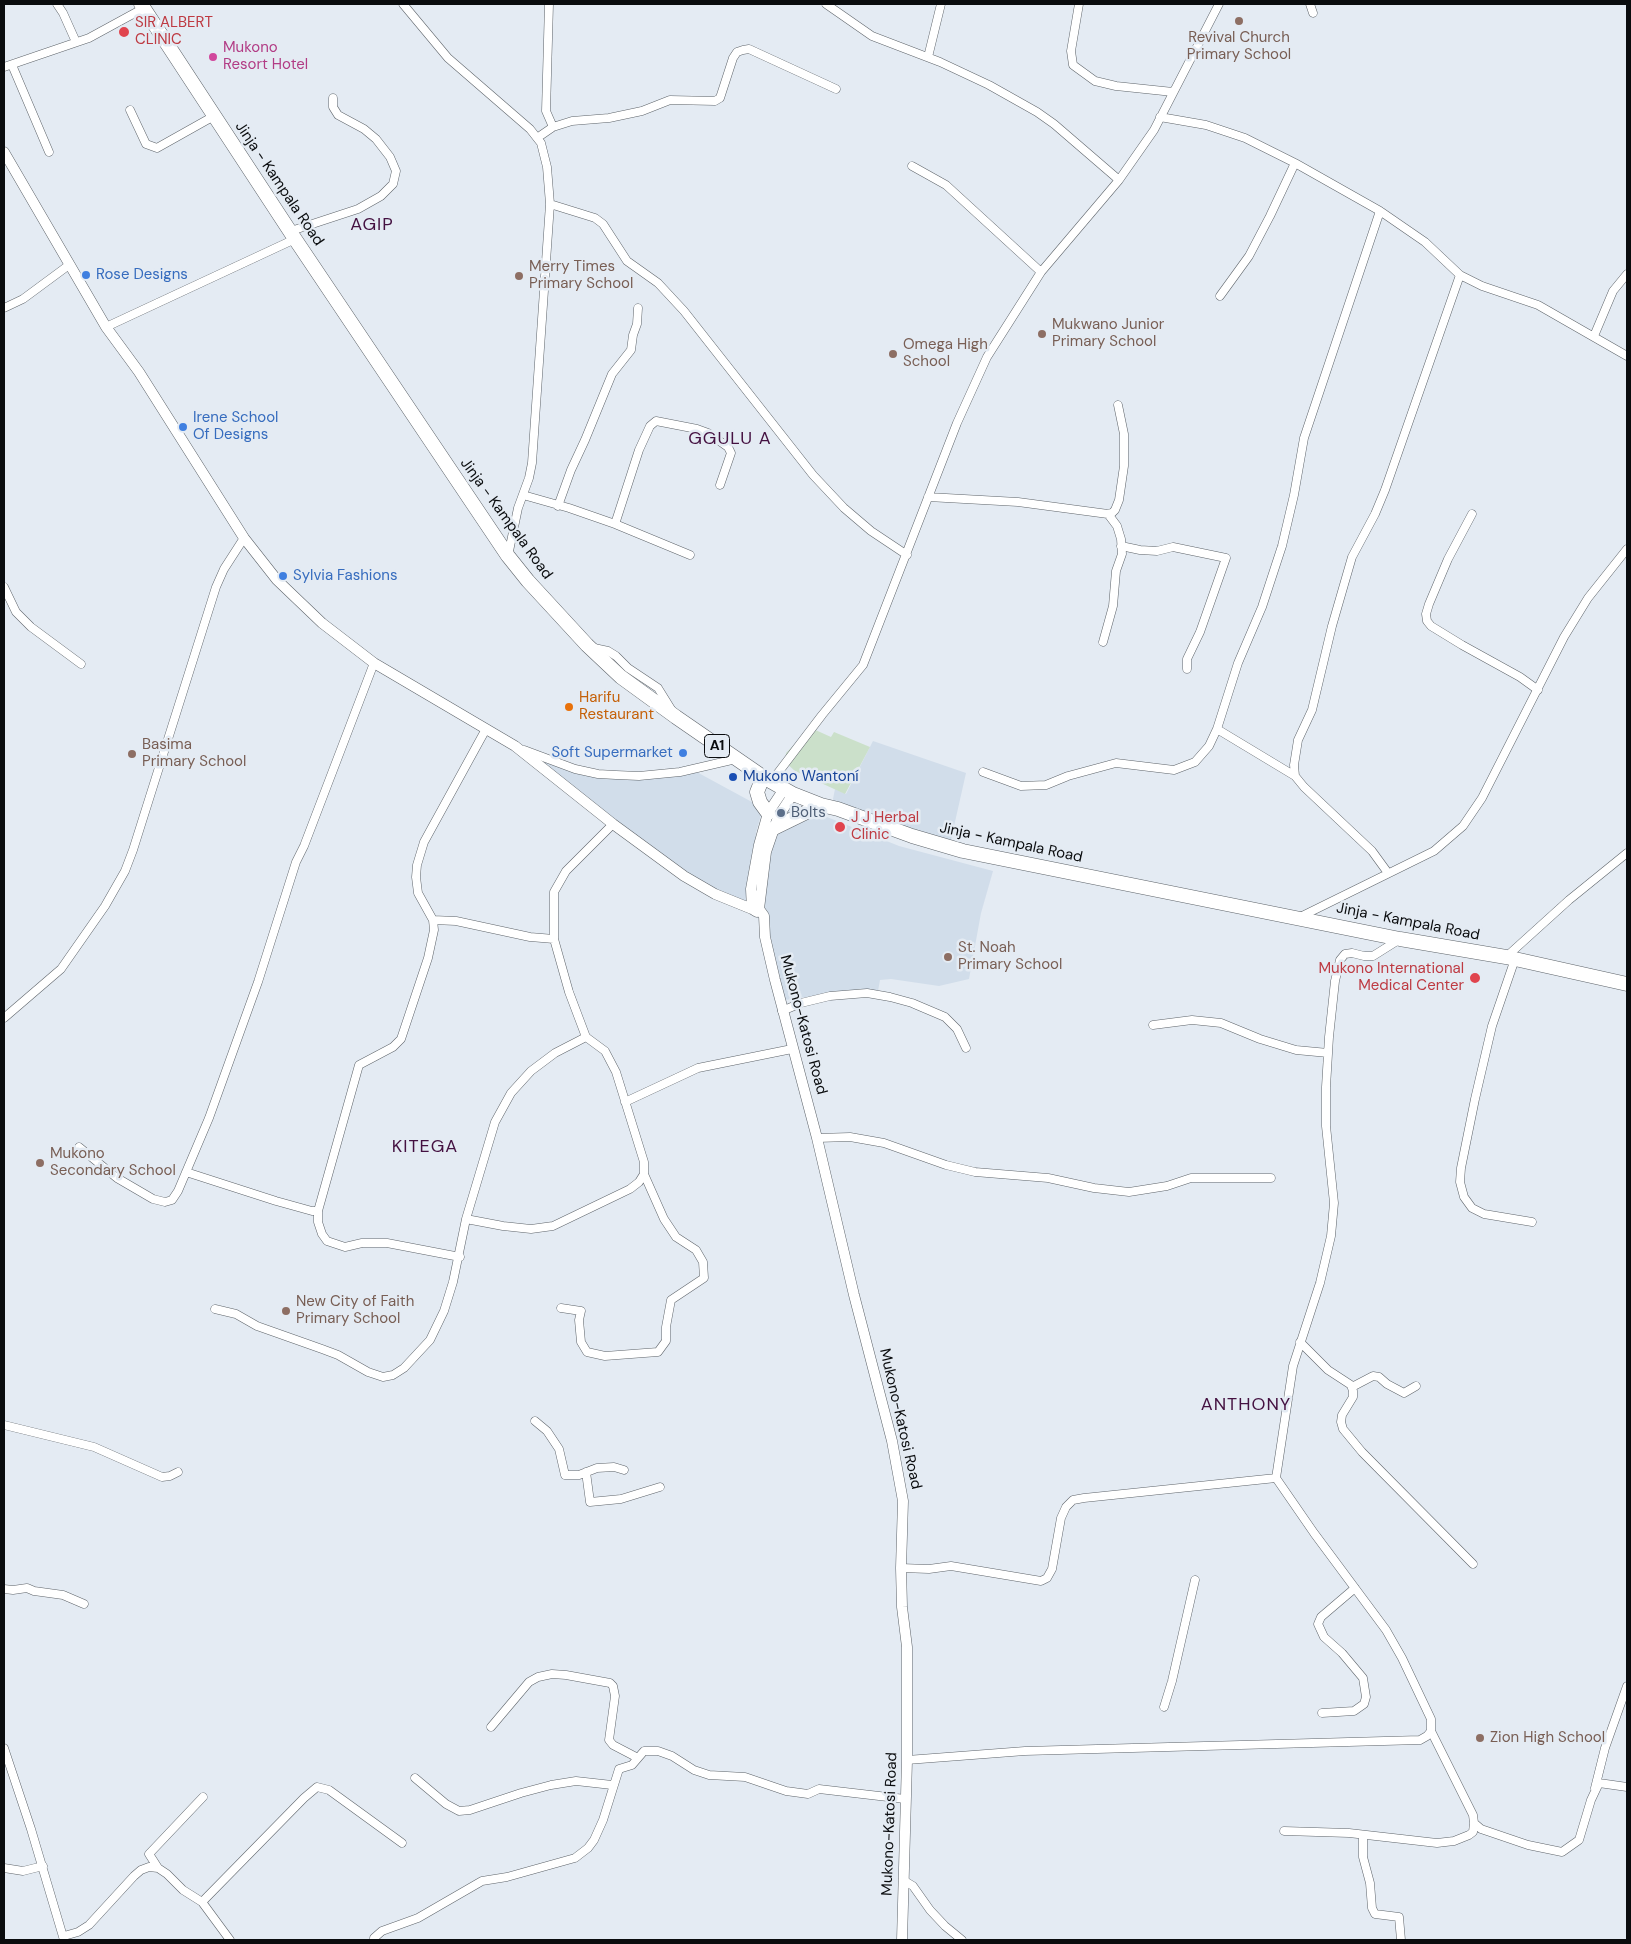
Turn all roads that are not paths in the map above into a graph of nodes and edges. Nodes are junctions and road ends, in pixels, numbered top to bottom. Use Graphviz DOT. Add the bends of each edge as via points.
graph roads {
  1 [pos="57,4"];
  2 [pos="403,4"];
  3 [pos="549,4"];
  4 [pos="826,4"];
  5 [pos="941,4"];
  6 [pos="1079,4"];
  7 [pos="1219,4"];
  8 [pos="1310,4"];
  9 [pos="145,5"];
  10 [pos="1313,13"];
  11 [pos="76,42"];
  12 [pos="928,57"];
  13 [pos="8,66"];
  14 [pos="836,89"];
  15 [pos="1173,92"];
  16 [pos="333,98"];
  17 [pos="130,110"];
  18 [pos="214,116"];
  19 [pos="1160,117"];
  20 [pos="552,127"];
  21 [pos="537,138"];
  22 [pos="4,152"];
  23 [pos="49,152"];
  24 [pos="1295,163"];
  25 [pos="912,166"];
  26 [pos="1119,180"];
  27 [pos="550,204"];
  28 [pos="1380,211"];
  29 [pos="293,235"];
  30 [pos="69,265"];
  31 [pos="1041,272"];
  32 [pos="1627,274"];
  33 [pos="1460,275"];
  34 [pos="1220,296"];
  35 [pos="4,308"];
  36 [pos="638,308"];
  37 [pos="106,327"];
  38 [pos="1594,336"];
  39 [pos="1627,356"];
  40 [pos="1118,405"];
  41 [pos="720,486"];
  42 [pos="523,495"];
  43 [pos="928,497"];
  44 [pos="558,506"];
  45 [pos="1108,514"];
  46 [pos="1472,514"];
  47 [pos="615,524"];
  48 [pos="244,538"];
  49 [pos="1121,546"];
  50 [pos="1627,549"];
  51 [pos="690,555"];
  52 [pos="907,555"];
  53 [pos="508,556"];
  54 [pos="4,587"];
  55 [pos="1103,642"];
  56 [pos="374,663"];
  57 [pos="80,664"];
  58 [pos="1187,669"];
  59 [pos="1538,690"];
  60 [pos="486,729"];
  61 [pos="1216,729"];
  62 [pos="515,746"];
  63 [pos="737,759"];
  64 [pos="983,772"];
  65 [pos="1295,776"];
  66 [pos="767,779"];
  67 [pos="789,792"];
  68 [pos="821,805"];
  69 [pos="768,813"];
  70 [pos="613,824"];
  71 [pos="774,828"];
  72 [pos="1627,853"];
  73 [pos="1388,873"];
  74 [pos="758,912"];
  75 [pos="1298,918"];
  76 [pos="433,920"];
  77 [pos="554,939"];
  78 [pos="1400,939"];
  79 [pos="1510,958"];
  80 [pos="1627,984"];
  81 [pos="782,1011"];
  82 [pos="4,1018"];
  83 [pos="1153,1026"];
  84 [pos="586,1036"];
  85 [pos="966,1048"];
  86 [pos="792,1049"];
  87 [pos="1328,1053"];
  88 [pos="625,1102"];
  89 [pos="817,1138"];
  90 [pos="79,1147"];
  91 [pos="186,1172"];
  92 [pos="644,1174"];
  93 [pos="1271,1178"];
  94 [pos="318,1211"];
  95 [pos="466,1219"];
  96 [pos="1532,1222"];
  97 [pos="460,1257"];
  98 [pos="215,1308"];
  99 [pos="561,1308"];
  100 [pos="1300,1342"];
  101 [pos="1416,1386"];
  102 [pos="1352,1388"];
  103 [pos="535,1421"];
  104 [pos="4,1425"];
  105 [pos="624,1470"];
  106 [pos="178,1472"];
  107 [pos="586,1472"];
  108 [pos="1276,1478"];
  109 [pos="660,1487"];
  110 [pos="1473,1564"];
  111 [pos="901,1568"];
  112 [pos="1195,1580"];
  113 [pos="1354,1588"];
  114 [pos="4,1589"];
  115 [pos="84,1604"];
  116 [pos="1627,1686"];
  117 [pos="1164,1707"];
  118 [pos="1322,1712"];
  119 [pos="491,1727"];
  120 [pos="1431,1731"];
  121 [pos="4,1748"];
  122 [pos="638,1758"];
  123 [pos="907,1760"];
  124 [pos="415,1778"];
  125 [pos="612,1785"];
  126 [pos="1627,1787"];
  127 [pos="1595,1790"];
  128 [pos="203,1797"];
  129 [pos="905,1798"];
  130 [pos="1474,1823"];
  131 [pos="1284,1831"];
  132 [pos="1362,1835"];
  133 [pos="402,1843"];
  134 [pos="43,1866"];
  135 [pos="4,1868"];
  136 [pos="158,1868"];
  137 [pos="903,1880"];
  138 [pos="202,1902"];
  139 [pos="64,1938"];
  140 [pos="230,1940"];
  141 [pos="374,1940"];
  142 [pos="902,1940"];
  143 [pos="962,1940"];
  144 [pos="1401,1940"];
  1 -- 11 [label="street"];
  2 -- 21 [label="street" via="448,58"];
  3 -- 20 [label="street" via="546,111"];
  4 -- 12 [label="street" via="872,36"];
  5 -- 12 [label="street"];
  6 -- 15 [label="street" via="1071,52 1073,65 1095,81"];
  7 -- 15 [label="street"];
  8 -- 10 [label="street"];
  9 -- 11 [label="street" via="113,26"];
  9 -- 18 [label="highway, Jinja - Kampala Road / A1"];
  11 -- 13 [label="street"];
  12 -- 26 [label="street" via="1037,112"];
  13 -- 23 [label="street"];
  14 -- 20 [label="street" via="749,49 737,52 733,58 720,98 715,101 670,100 642,111"];
  15 -- 19 [label="street"];
  16 -- 29 [label="street" via="338,115 364,129 390,157 396,171 393,184 381,196 358,209"];
  17 -- 18 [label="street" via="146,144 156,148"];
  18 -- 29 [label="highway, Jinja - Kampala Road / A1"];
  19 -- 24 [label="street" via="1206,125 1245,138"];
  19 -- 26 [label="street"];
  20 -- 21 [label="street"];
  21 -- 27 [label="street" via="541,142 546,167"];
  22 -- 30 [label="main road"];
  24 -- 28 [label="street"];
  24 -- 34 [label="street" via="1249,256"];
  25 -- 31 [label="street" via="946,185"];
  26 -- 31 [label="street"];
  27 -- 42 [label="street" via="532,462"];
  27 -- 52 [label="street" via="595,218 603,224 627,261 658,284 684,311 813,475 871,532"];
  28 -- 33 [label="street" via="1424,242"];
  28 -- 61 [label="street" via="1304,438 1282,546"];
  29 -- 37 [label="street"];
  29 -- 53 [label="highway, Jinja - Kampala Road / A1"];
  30 -- 35 [label="street" via="23,299"];
  30 -- 37 [label="main road"];
  31 -- 43 [label="street" via="987,357"];
  32 -- 38 [label="street" via="1613,291"];
  33 -- 38 [label="street" via="1538,305"];
  33 -- 65 [label="street" via="1385,490 1352,557 1312,710 1298,740"];
  36 -- 44 [label="street" via="632,350 612,374"];
  37 -- 48 [label="main road" via="139,372"];
  38 -- 39 [label="street"];
  40 -- 45 [label="street" via="1124,434 1124,466 1119,500 1115,510"];
  41 -- 47 [label="street" via="732,454 728,447 697,429 656,421 650,426 639,450"];
  42 -- 44 [label="street"];
  42 -- 53 [label="street"];
  43 -- 45 [label="street" via="1018,502"];
  43 -- 52 [label="street"];
  44 -- 47 [label="street"];
  45 -- 49 [label="street" via="1117,526"];
  46 -- 59 [label="street" via="1429,604 1427,621"];
  47 -- 51 [label="street"];
  48 -- 56 [label="main road" via="277,580 322,623"];
  48 -- 82 [label="street" via="216,587 124,871 105,906 61,969"];
  49 -- 55 [label="street" via="1113,606"];
  49 -- 58 [label="street" via="1156,551 1173,547 1226,558 1187,659"];
  50 -- 59 [label="street" via="1575,618"];
  52 -- 66 [label="street" via="863,665"];
  53 -- 63 [label="highway, Jinja - Kampala Road / A1" via="552,608 622,677"];
  54 -- 57 [label="street" via="16,612"];
  56 -- 60 [label="main road"];
  56 -- 91 [label="street" via="296,862 258,982"];
  59 -- 73 [label="street" via="1482,798 1463,826 1434,851"];
  60 -- 62 [label="main road"];
  60 -- 76 [label="street" via="424,842 417,865 418,893"];
  61 -- 64 [label="street" via="1209,746 1195,762 1174,770 1116,763 1046,785 1021,786"];
  61 -- 65 [label="street"];
  62 -- 63 [label="street" via="575,769 639,776 680,772"];
  62 -- 70 [label="main road"];
  63 -- 66 [label="highway, Jinja - Kampala Road / A1"];
  65 -- 73 [label="street" via="1372,851"];
  66 -- 67 [label="highway, Jinja - Kampala Road / A1"];
  66 -- 69 [label="highway" via="757,792"];
  67 -- 68 [label="highway, Jinja - Kampala Road / A1"];
  67 -- 69 [label="main road"];
  67 -- 71 [label="main road"];
  68 -- 71 [label="highway"];
  68 -- 75 [label="highway, Jinja - Kampala Road / A1" via="963,851"];
  69 -- 74 [label="main road" via="751,888"];
  70 -- 74 [label="main road" via="684,876"];
  70 -- 77 [label="street" via="559,880 554,892"];
  71 -- 74 [label="main road" via="763,862"];
  72 -- 79 [label="street" via="1569,900"];
  73 -- 75 [label="street"];
  74 -- 81 [label="main road, Mukono-Katosi Road"];
  75 -- 78 [label="highway, Jinja - Kampala Road / A1"];
  76 -- 77 [label="street" via="456,921"];
  76 -- 94 [label="street" via="428,958 401,1039 360,1065"];
  77 -- 84 [label="street"];
  78 -- 79 [label="highway, Jinja - Kampala Road / A1"];
  78 -- 87 [label="street" via="1373,956 1352,953 1345,954 1340,960"];
  79 -- 80 [label="highway, Jinja - Kampala Road / A1"];
  79 -- 96 [label="street" via="1492,1026 1460,1182 1464,1197 1472,1208 1484,1214"];
  81 -- 85 [label="street" via="830,996 867,993 890,997 944,1017 957,1029"];
  81 -- 86 [label="main road, Mukono-Katosi Road"];
  83 -- 87 [label="street" via="1192,1020 1221,1023 1296,1050"];
  84 -- 88 [label="street" via="605,1051 616,1072"];
  84 -- 95 [label="street" via="555,1052 511,1093 495,1122"];
  86 -- 88 [label="street" via="698,1068"];
  86 -- 89 [label="main road, Mukono-Katosi Road"];
  87 -- 100 [label="street" via="1326,1126 1334,1203 1331,1236 1320,1284"];
  88 -- 92 [label="street" via="644,1162"];
  89 -- 93 [label="street" via="850,1137 975,1172 1048,1178 1129,1192 1191,1178"];
  89 -- 111 [label="main road, Mukono-Katosi Road" via="892,1441 903,1501"];
  90 -- 91 [label="street" via="117,1178 153,1199 165,1202 172,1200"];
  91 -- 94 [label="street"];
  92 -- 95 [label="street" via="630,1189 553,1226 531,1229"];
  92 -- 99 [label="street" via="664,1219 676,1237 696,1250 703,1262 704,1278 671,1300 666,1341 658,1352 605,1356 587,1352 581,1342 581,1311"];
  94 -- 97 [label="street" via="322,1234 328,1241 345,1247 387,1243"];
  95 -- 97 [label="street"];
  97 -- 98 [label="street" via="444,1311 430,1340 413,1360 393,1375 383,1377 368,1372 338,1355"];
  100 -- 102 [label="street" via="1323,1366"];
  100 -- 108 [label="street" via="1293,1366"];
  101 -- 102 [label="street" via="1404,1393 1373,1376"];
  102 -- 110 [label="street" via="1352,1397 1342,1415 1343,1429"];
  103 -- 107 [label="street" via="559,1449 565,1476"];
  104 -- 106 [label="street" via="94,1448 162,1477"];
  105 -- 107 [label="street" via="614,1467"];
  107 -- 109 [label="street" via="590,1502 621,1499"];
  108 -- 111 [label="street" via="1073,1500 1061,1518 1052,1569 1048,1578 1041,1581 951,1566"];
  108 -- 113 [label="street"];
  111 -- 123 [label="main road, Mukono-Katosi Road" via="907,1647"];
  112 -- 117 [label="street"];
  113 -- 118 [label="street" via="1321,1617 1318,1624 1324,1636 1363,1678 1366,1697 1364,1704 1354,1711"];
  113 -- 120 [label="street" via="1386,1630 1402,1658 1430,1719"];
  114 -- 115 [label="street" via="27,1588 63,1595"];
  116 -- 127 [label="street" via="1604,1748"];
  119 -- 122 [label="street" via="529,1682 538,1677 566,1675 610,1683 615,1696 609,1740"];
  120 -- 123 [label="street" via="1420,1740 1025,1751"];
  120 -- 130 [label="street"];
  121 -- 134 [label="street"];
  122 -- 125 [label="street" via="632,1765 619,1769"];
  122 -- 129 [label="street" via="644,1751 658,1751 709,1776 745,1777 786,1791 808,1794 818,1789"];
  123 -- 129 [label="main road, Mukono-Katosi Road"];
  124 -- 125 [label="street" via="459,1811 551,1785 576,1781"];
  125 -- 141 [label="street" via="594,1840 575,1858 482,1881 418,1918 382,1931"];
  126 -- 127 [label="street" via="1599,1784"];
  127 -- 130 [label="street" via="1579,1840 1562,1852 1528,1846 1480,1829"];
  128 -- 136 [label="street" via="149,1854"];
  129 -- 137 [label="main road, Mukono-Katosi Road"];
  130 -- 132 [label="street" via="1473,1832 1469,1835 1436,1843"];
  131 -- 132 [label="street"];
  132 -- 144 [label="street" via="1372,1908 1375,1914 1399,1917"];
  133 -- 138 [label="street" via="328,1790 317,1787"];
  134 -- 135 [label="street" via="23,1871"];
  134 -- 139 [label="street"];
  136 -- 138 [label="street"];
  136 -- 139 [label="street" via="141,1870 89,1925"];
  137 -- 142 [label="main road, Mukono-Katosi Road"];
  137 -- 143 [label="street" via="913,1886 930,1910"];
  138 -- 140 [label="street"];
}
